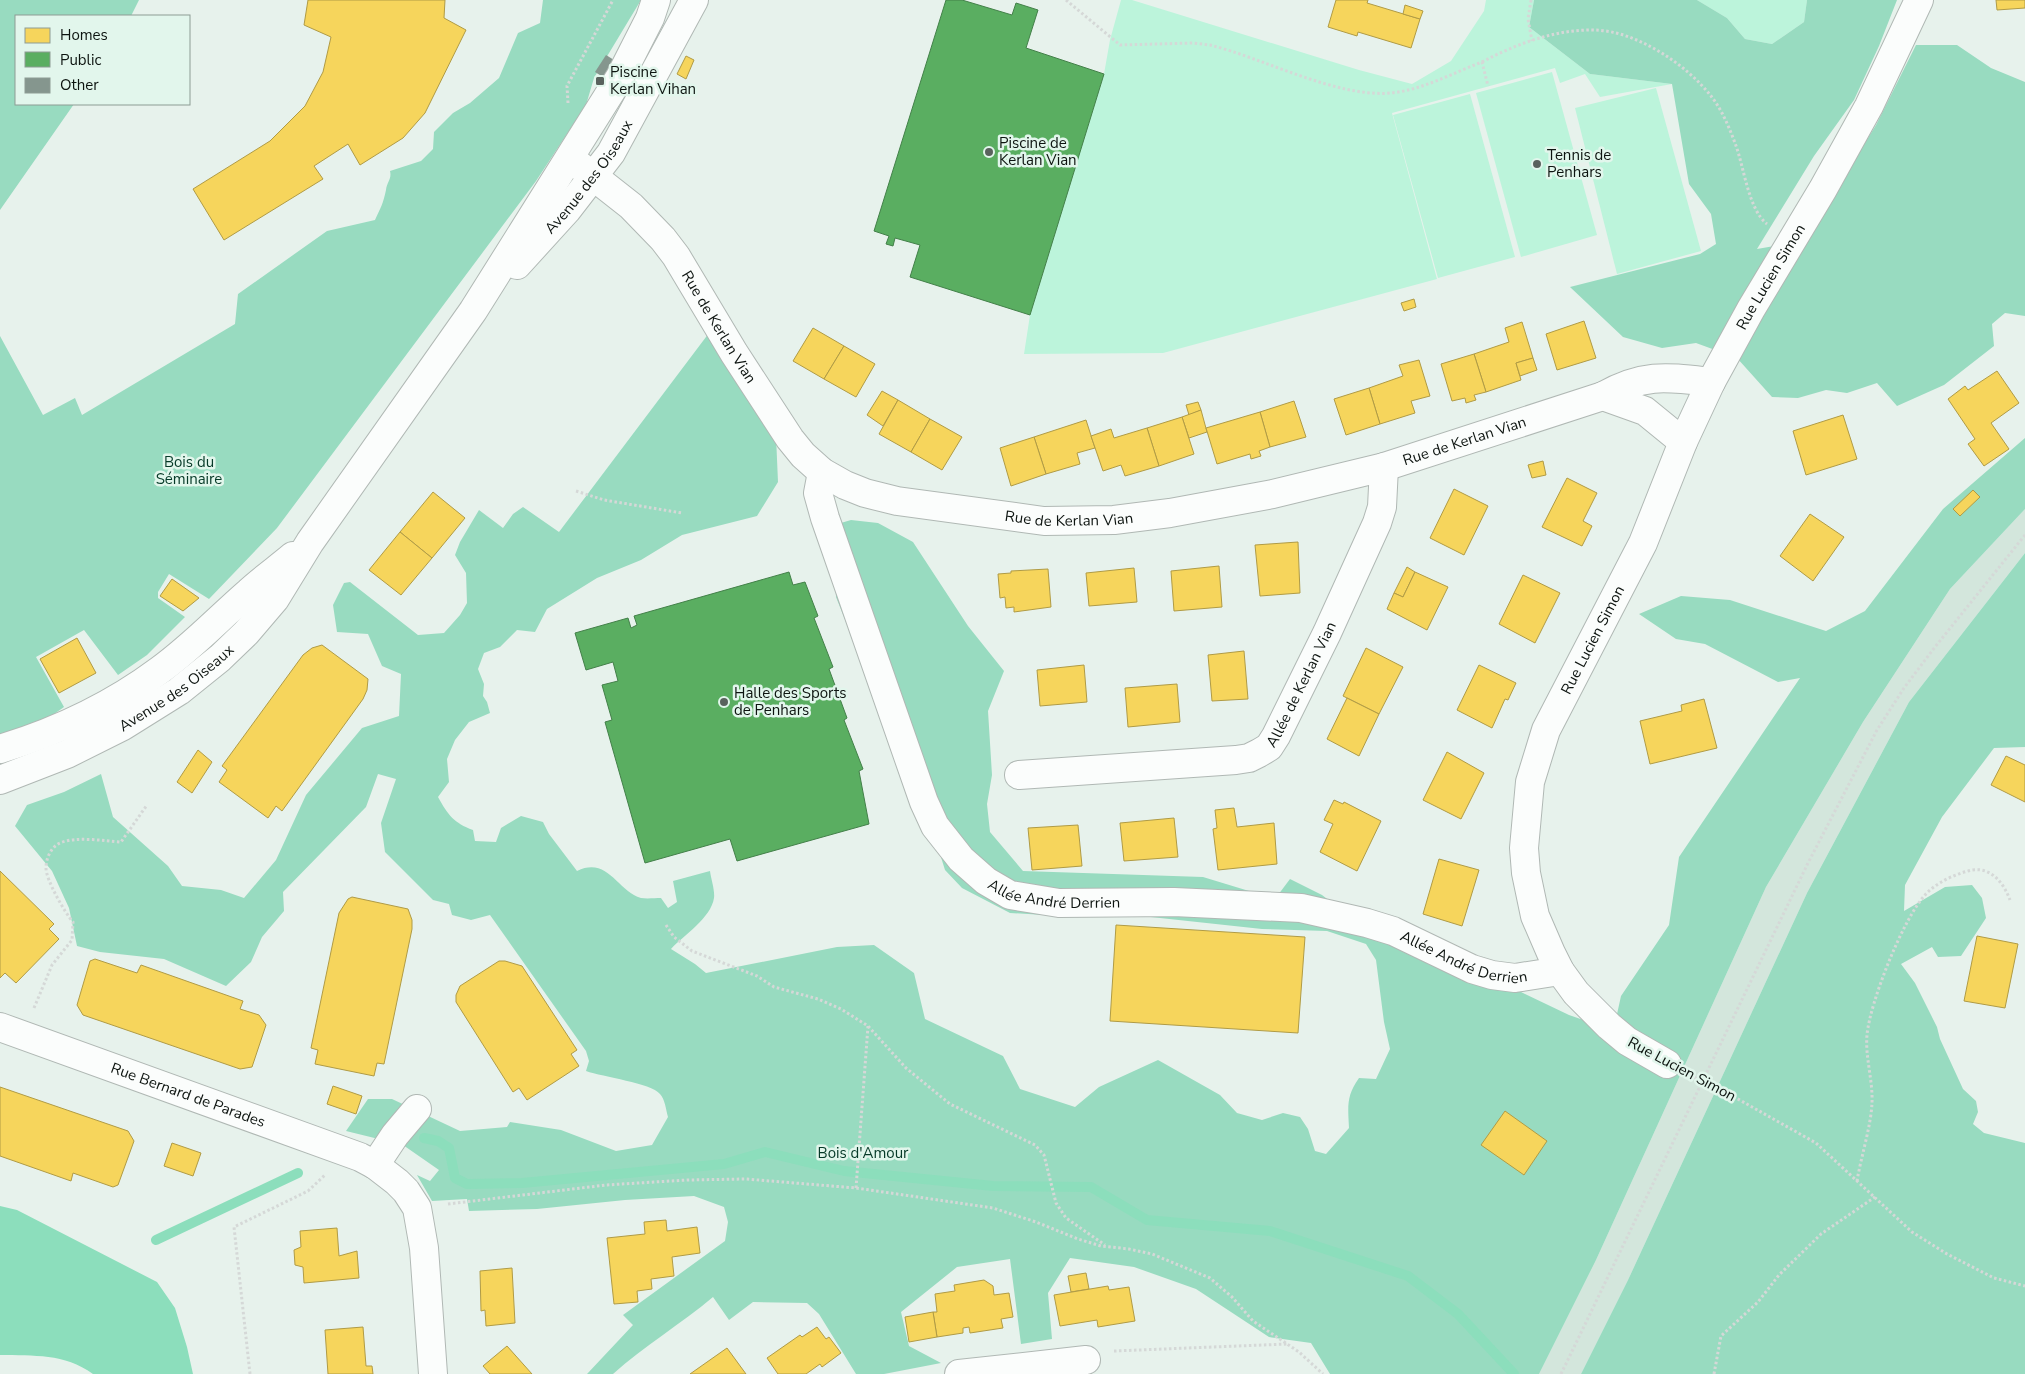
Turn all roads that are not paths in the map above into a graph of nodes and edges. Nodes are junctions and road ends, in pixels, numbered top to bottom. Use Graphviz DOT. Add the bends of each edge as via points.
graph roads {
  1 [pos="656,0"];
  2 [pos="694,0"];
  3 [pos="1919,0"];
  4 [pos="570,158"];
  5 [pos="594,178"];
  6 [pos="474,311"];
  7 [pos="1711,382"];
  8 [pos="1603,396"];
  9 [pos="1683,442"];
  10 [pos="1384,467"];
  11 [pos="820,482"];
  12 [pos="310,542"];
  13 [pos="0,749"];
  14 [pos="1019,776"];
  15 [pos="0,780"];
  16 [pos="1560,971"];
  17 [pos="11,1032"];
  18 [pos="1667,1064"];
  19 [pos="417,1110"];
  20 [pos="375,1165"];
  21 [pos="1086,1360"];
  22 [pos="434,1374"];
  23 [pos="959,1374"];
  1 -- 4 [label="street, Avenue des Oiseaux" via="620,77"];
  2 -- 5 [label="street, Avenue des Oiseaux" via="611,154"];
  3 -- 7 [label="street, Rue Lucien Simon" via="1869,106"];
  4 -- 5 [label="street, Rue de Kerlan Vian"];
  4 -- 6 [label="street, Avenue des Oiseaux"];
  5 -- 6 [label="street, Avenue des Oiseaux"];
  5 -- 11 [label="street, Rue de Kerlan Vian" via="632,206 676,256 734,353"];
  6 -- 12 [label="street, Avenue des Oiseaux"];
  7 -- 8 [label="street, Rue de Kerlan Vian" via="1662,377 1639,380"];
  7 -- 9 [label="street, Rue Lucien Simon"];
  8 -- 9 [label="street" via="1645,411"];
  8 -- 10 [label="street, Rue de Kerlan Vian"];
  9 -- 16 [label="street, Rue Lucien Simon" via="1643,542 1546,730 1530,782 1524,848 1526,873 1535,916"];
  10 -- 11 [label="street, Rue de Kerlan Vian" via="1224,503 1076,522 1013,518 897,501"];
  10 -- 14 [label="street, Allée de Kerlan Vian" via="1382,507 1376,523 1327,633 1269,747 1249,758 1236,760"];
  11 -- 16 [label="street, Allée André Derrien" via="924,802 947,844 986,881 1010,894 1059,903 1174,902 1301,908 1393,931 1472,969 1492,975 1515,978"];
  12 -- 13 [label="street, Avenue des Oiseaux" via="159,671 99,708 58,728"];
  12 -- 15 [label="street, Avenue des Oiseaux" via="274,599 246,633 179,691 88,744"];
  16 -- 18 [label="street, Rue Lucien Simon" via="1576,993 1609,1026 1627,1041"];
  17 -- 20 [label="street, Rue Bernard de Parades" via="338,1148"];
  19 -- 20 [label="street"];
  20 -- 22 [label="street, Rue Bernard de Parades" via="406,1191 417,1208 424,1248"];
  21 -- 23 [label="street"];
}
